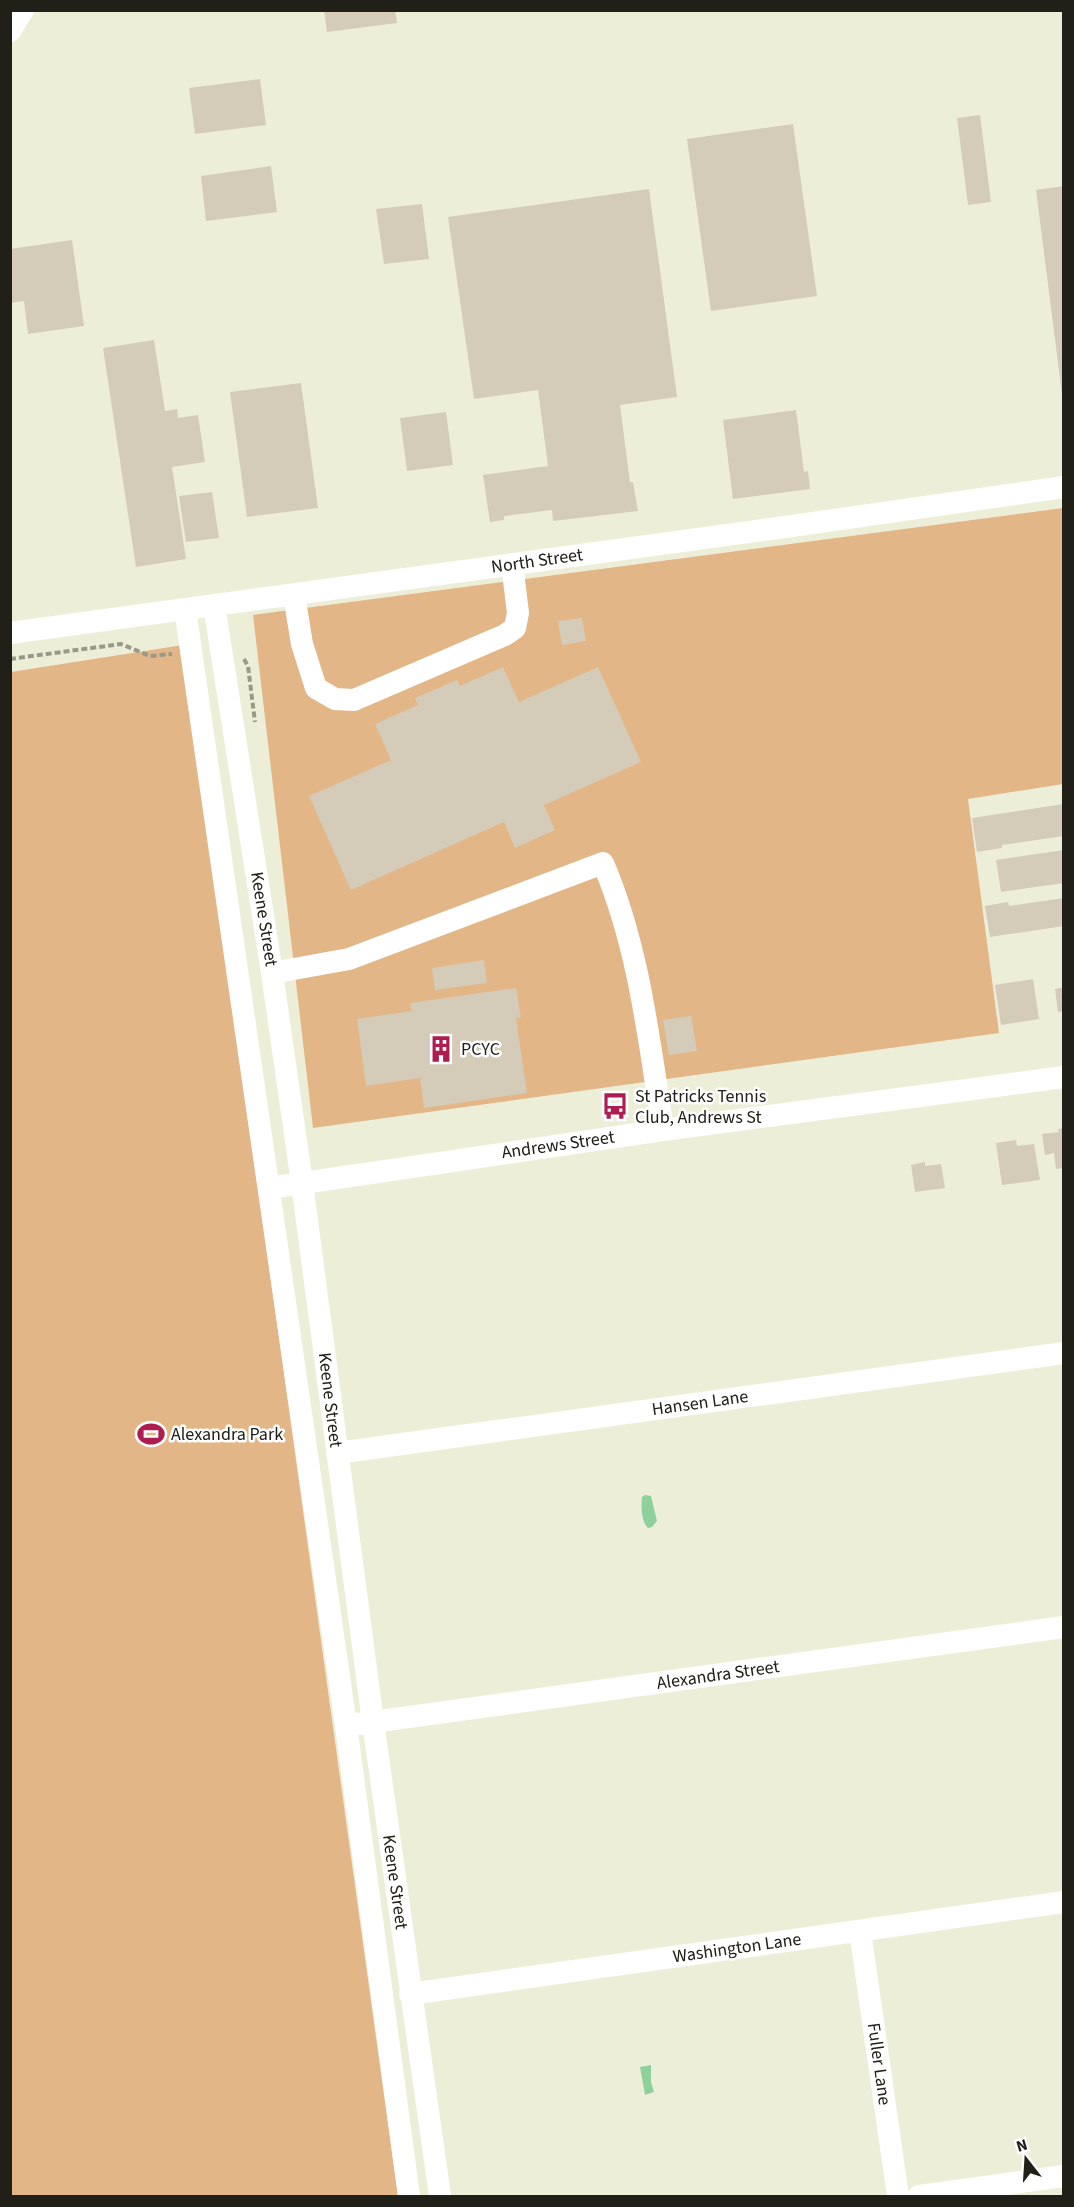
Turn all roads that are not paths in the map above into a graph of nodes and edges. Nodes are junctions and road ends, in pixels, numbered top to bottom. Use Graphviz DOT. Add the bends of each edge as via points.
graph roads {
  1 [pos="23,10"];
  2 [pos="10,31"];
  3 [pos="1064,487"];
  4 [pos="512,564"];
  5 [pos="294,595"];
  6 [pos="214,605"];
  7 [pos="185,609"];
  8 [pos="10,633"];
  9 [pos="272,973"];
  10 [pos="1064,1077"];
  11 [pos="663,1130"];
  12 [pos="302,1183"];
  13 [pos="269,1188"];
  14 [pos="1064,1353"];
  15 [pos="337,1453"];
  16 [pos="1064,1627"];
  17 [pos="373,1722"];
  18 [pos="346,1725"];
  19 [pos="1064,1902"];
  20 [pos="860,1931"];
  21 [pos="410,1994"];
  22 [pos="1064,2176"];
  23 [pos="409,2196"];
  24 [pos="440,2196"];
  25 [pos="898,2196"];
  26 [pos="919,2196"];
  1 -- 2 [label="street"];
  3 -- 4 [label="street, North Street"];
  4 -- 5 [label="street, North Street"];
  4 -- 5 [label="street" via="518,613 515,628 354,700 335,699 316,688 302,644"];
  5 -- 6 [label="street, North Street"];
  6 -- 7 [label="street, North Street"];
  6 -- 9 [label="street, Keene Street"];
  7 -- 8 [label="street, North Street"];
  7 -- 13 [label="street, Keene Street"];
  9 -- 11 [label="street" via="349,959 603,863 615,891 639,979"];
  9 -- 12 [label="street, Keene Street"];
  10 -- 11 [label="street, Andrews Street"];
  11 -- 12 [label="street, Andrews Street"];
  12 -- 13 [label="street, Andrews Street"];
  12 -- 15 [label="street, Keene Street"];
  13 -- 18 [label="street, Keene Street"];
  14 -- 15 [label="street, Hansen Lane"];
  15 -- 17 [label="street, Keene Street"];
  16 -- 17 [label="street, Alexandra Street"];
  17 -- 18 [label="street, Alexandra Street"];
  17 -- 21 [label="street, Keene Street"];
  18 -- 23 [label="street, Keene Street"];
  19 -- 20 [label="street, Washington Lane"];
  20 -- 21 [label="street, Washington Lane"];
  20 -- 25 [label="street, Fuller Lane"];
  21 -- 24 [label="street, Keene Street"];
  22 -- 26 [label="street"];
}
